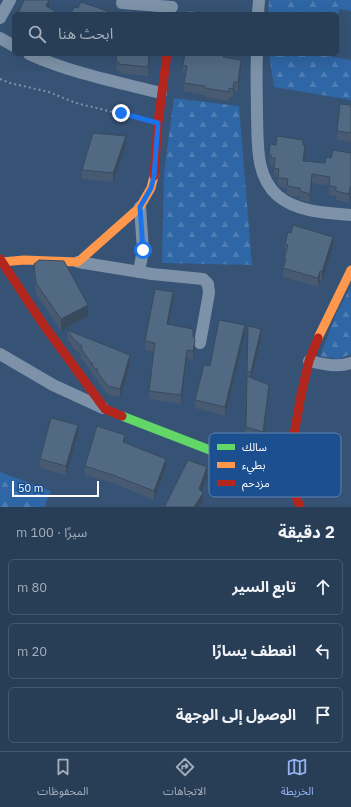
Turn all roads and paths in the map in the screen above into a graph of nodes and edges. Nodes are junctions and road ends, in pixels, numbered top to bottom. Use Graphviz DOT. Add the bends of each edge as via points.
graph roads {
  1 [pos="10,0"];
  2 [pos="259,0"];
  3 [pos="122,3"];
  4 [pos="172,7"];
  5 [pos="258,12"];
  6 [pos="0,18"];
  7 [pos="0,38"];
  8 [pos="12,45"];
  9 [pos="34,56"];
  10 [pos="167,56"];
  11 [pos="257,56"];
  12 [pos="0,79"];
  13 [pos="161,93"];
  14 [pos="158,123"];
  15 [pos="140,207"];
  16 [pos="351,215"];
  17 [pos="1,261"];
  18 [pos="78,262"];
  19 [pos="351,270"];
  20 [pos="139,272"];
  21 [pos="200,343"];
  22 [pos="0,354"];
  23 [pos="308,361"];
  24 [pos="351,362"];
  25 [pos="106,409"];
  26 [pos="294,433"];
  27 [pos="209,450"];
  28 [pos="296,497"];
  29 [pos="300,507"];
  1 -- 6 [label="street"];
  2 -- 5 [label="street"];
  3 -- 4 [label="street"];
  7 -- 8 [label="street"];
  9 -- 13 [label="street" via="57,66 77,66"];
  10 -- 13 [label="street"];
  11 -- 16 [label="street" via="257,137 259,161 266,181 278,196 302,208"];
  12 -- 14 [label="path" via="49,92 76,103"];
  13 -- 14 [label="street"];
  14 -- 15 [label="street" via="154,176 151,188"];
  15 -- 18 [label="street"];
  15 -- 20 [label="street" via="143,250"];
  17 -- 18 [label="street"];
  17 -- 25 [label="street" via="51,335"];
  18 -- 20 [label="street"];
  19 -- 23 [label="street"];
  20 -- 21 [label="street" via="206,281 209,293"];
  22 -- 25 [label="street" via="53,385"];
  23 -- 24 [label="street" via="330,365"];
  23 -- 26 [label="street"];
  25 -- 27 [label="street"];
  28 -- 29 [label="street"];
}
